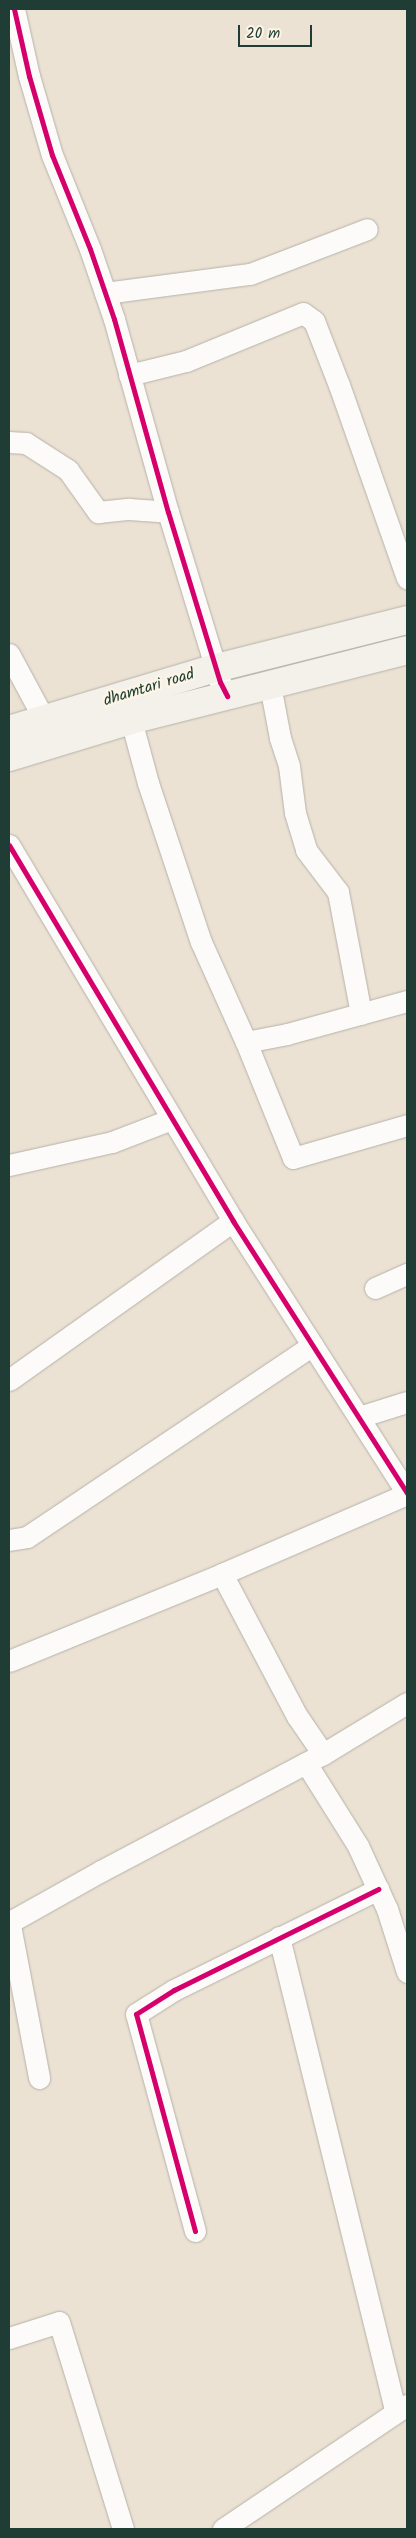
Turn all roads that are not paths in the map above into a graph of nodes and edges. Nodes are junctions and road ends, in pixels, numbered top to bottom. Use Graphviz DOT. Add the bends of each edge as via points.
graph roads {
  1 [pos="14,9"];
  2 [pos="367,229"];
  3 [pos="105,292"];
  4 [pos="129,375"];
  5 [pos="9,442"];
  6 [pos="168,512"];
  7 [pos="407,578"];
  8 [pos="407,620"];
  9 [pos="407,650"];
  10 [pos="9,654"];
  11 [pos="216,668"];
  12 [pos="270,685"];
  13 [pos="227,696"];
  14 [pos="44,719"];
  15 [pos="131,720"];
  16 [pos="9,730"];
  17 [pos="9,757"];
  18 [pos="9,845"];
  19 [pos="407,1001"];
  20 [pos="362,1014"];
  21 [pos="246,1042"];
  22 [pos="172,1119"];
  23 [pos="407,1125"];
  24 [pos="9,1165"];
  25 [pos="233,1222"];
  26 [pos="407,1274"];
  27 [pos="375,1288"];
  28 [pos="312,1345"];
  29 [pos="9,1380"];
  30 [pos="407,1402"];
  31 [pos="359,1417"];
  32 [pos="407,1494"];
  33 [pos="9,1540"];
  34 [pos="222,1574"];
  35 [pos="9,1661"];
  36 [pos="407,1703"];
  37 [pos="314,1758"];
  38 [pos="378,1889"];
  39 [pos="9,1921"];
  40 [pos="279,1937"];
  41 [pos="407,1968"];
  42 [pos="40,2078"];
  43 [pos="196,2231"];
  44 [pos="9,2338"];
  45 [pos="402,2408"];
  46 [pos="123,2529"];
  47 [pos="223,2529"];
  1 -- 3 [label="street" via="52,154"];
  2 -- 3 [label="street" via="250,274"];
  3 -- 4 [label="street"];
  4 -- 6 [label="street"];
  4 -- 7 [label="street" via="195,358 302,313 314,321"];
  5 -- 6 [label="street" via="26,443 68,470 98,512 128,508"];
  6 -- 11 [label="street"];
  8 -- 11 [label="main road, dhamtari road"];
  9 -- 12 [label="main road"];
  10 -- 14 [label="street"];
  11 -- 13 [label="street"];
  11 -- 14 [label="main road, dhamtari road"];
  12 -- 13 [label="main road"];
  12 -- 20 [label="street" via="289,766 295,813 306,850 338,892"];
  13 -- 15 [label="main road"];
  14 -- 16 [label="main road, dhamtari road"];
  15 -- 17 [label="main road"];
  15 -- 21 [label="street" via="195,926"];
  18 -- 22 [label="street"];
  19 -- 20 [label="street"];
  20 -- 21 [label="street"];
  21 -- 23 [label="street" via="293,1158"];
  22 -- 24 [label="street" via="112,1142"];
  22 -- 25 [label="street"];
  25 -- 28 [label="street"];
  25 -- 29 [label="street"];
  26 -- 27 [label="street"];
  28 -- 31 [label="street"];
  28 -- 33 [label="street" via="27,1537"];
  30 -- 31 [label="street"];
  31 -- 32 [label="street"];
  32 -- 34 [label="street"];
  34 -- 35 [label="street"];
  34 -- 37 [label="street" via="297,1716"];
  36 -- 37 [label="street"];
  37 -- 38 [label="street"];
  37 -- 39 [label="street"];
  38 -- 40 [label="street"];
  38 -- 41 [label="street"];
  39 -- 42 [label="street"];
  40 -- 43 [label="street" via="174,1990 136,2014"];
  40 -- 45 [label="street"];
  44 -- 46 [label="street" via="59,2322"];
  45 -- 47 [label="street"];
}
